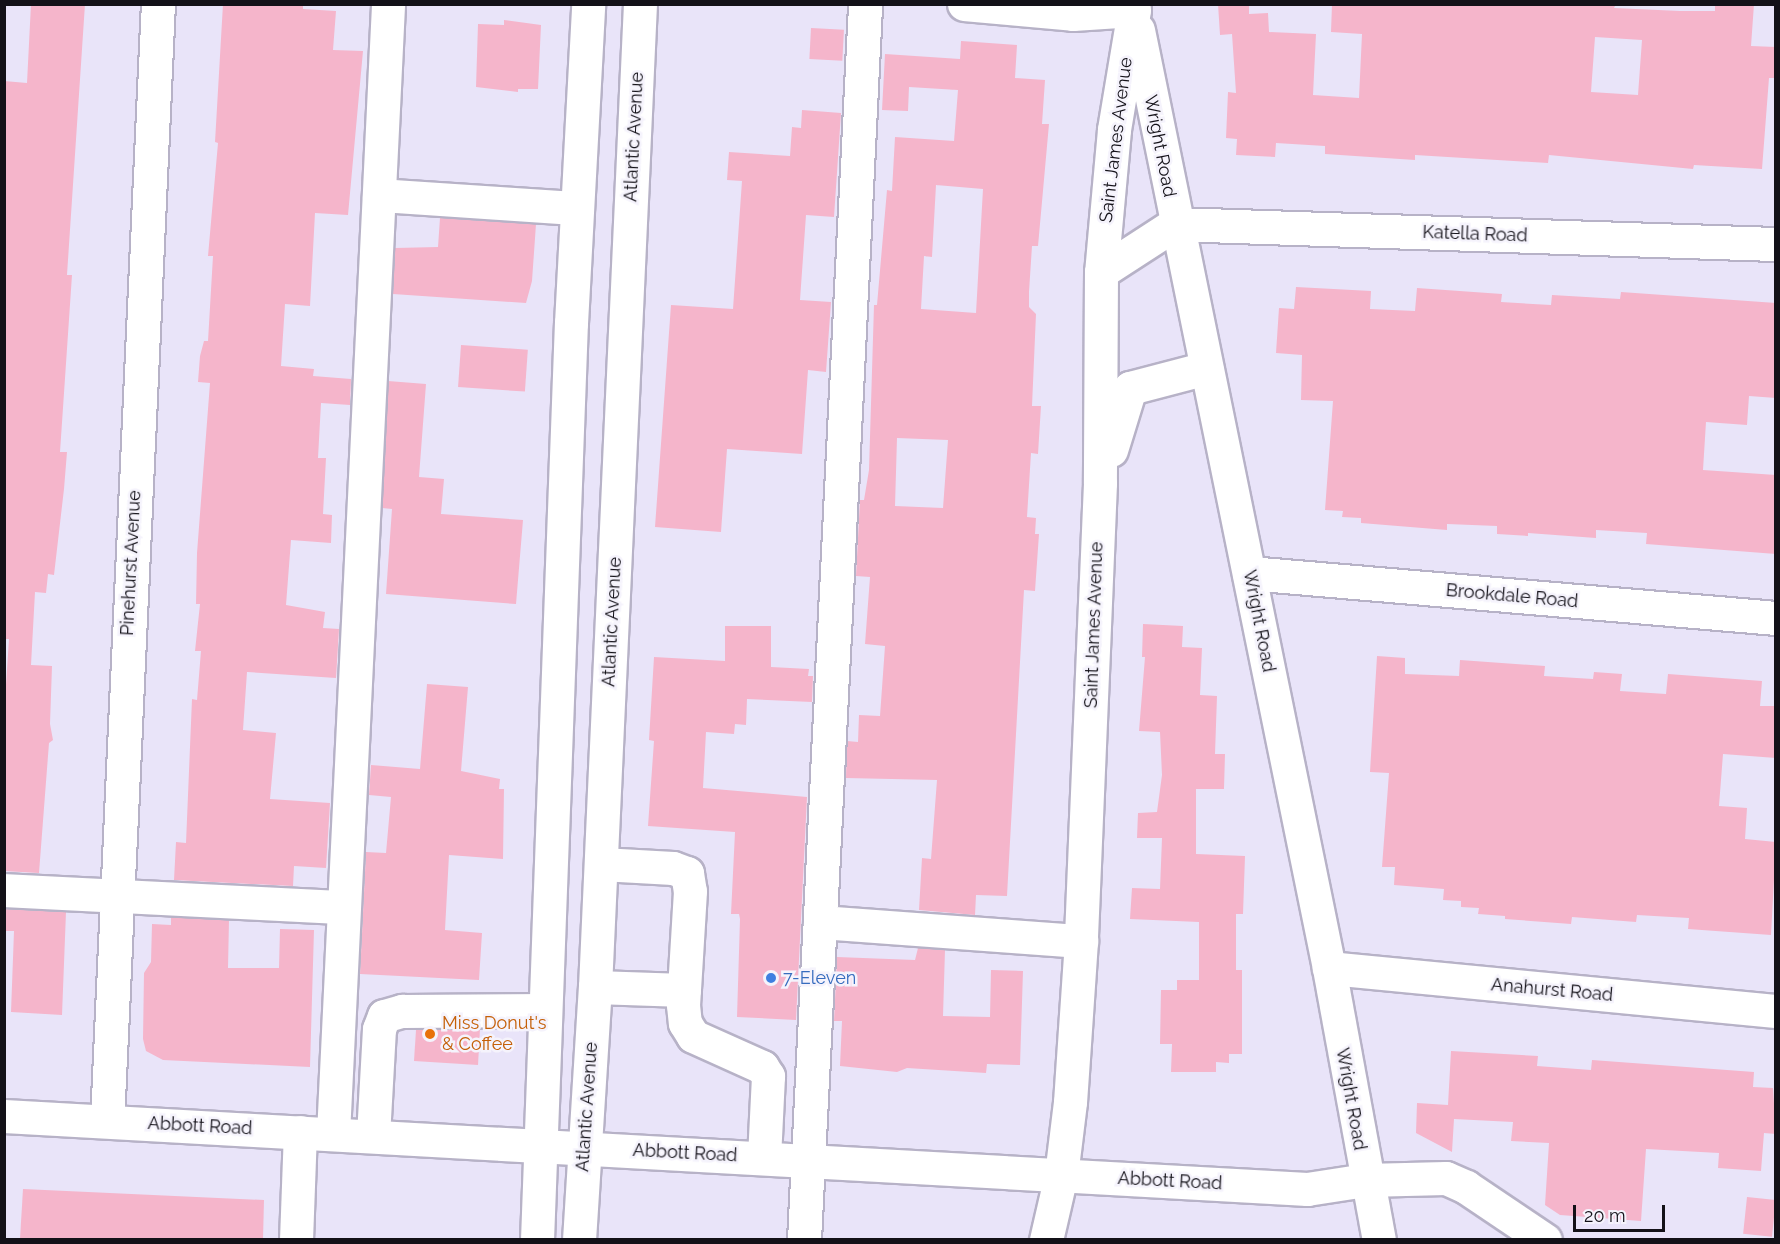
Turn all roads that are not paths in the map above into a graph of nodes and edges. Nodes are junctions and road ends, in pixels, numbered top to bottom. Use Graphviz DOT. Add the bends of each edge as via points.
graph roads {
  1 [pos="158,4"];
  2 [pos="388,4"];
  3 [pos="588,4"];
  4 [pos="640,4"];
  5 [pos="865,4"];
  6 [pos="964,4"];
  7 [pos="1133,7"];
  8 [pos="379,195"];
  9 [pos="577,208"];
  10 [pos="1175,224"];
  11 [pos="1776,244"];
  12 [pos="1101,272"];
  13 [pos="1206,368"];
  14 [pos="1100,483"];
  15 [pos="1249,573"];
  16 [pos="1776,618"];
  17 [pos="601,864"];
  18 [pos="4,890"];
  19 [pos="115,896"];
  20 [pos="343,907"];
  21 [pos="820,922"];
  22 [pos="1081,941"];
  23 [pos="1329,968"];
  24 [pos="595,987"];
  25 [pos="684,990"];
  26 [pos="545,1010"];
  27 [pos="1776,1011"];
  28 [pos="4,1116"];
  29 [pos="107,1121"];
  30 [pos="300,1132"];
  31 [pos="333,1134"];
  32 [pos="373,1136"];
  33 [pos="540,1145"];
  34 [pos="584,1148"];
  35 [pos="764,1158"];
  36 [pos="808,1161"];
  37 [pos="1061,1175"];
  38 [pos="1365,1180"];
  39 [pos="296,1239"];
  40 [pos="537,1239"];
  41 [pos="579,1239"];
  42 [pos="804,1239"];
  43 [pos="1046,1239"];
  44 [pos="1379,1239"];
  45 [pos="1545,1239"];
  1 -- 19 [label="main road, Pinehurst Avenue"];
  2 -- 8 [label="main road"];
  3 -- 9 [label="main road"];
  4 -- 17 [label="main road, Atlantic Avenue"];
  5 -- 21 [label="main road"];
  6 -- 7 [label="main road" via="1073,14"];
  7 -- 10 [label="main road, Wright Road"];
  7 -- 12 [label="main road, Saint James Avenue" via="1114,130"];
  8 -- 9 [label="main road"];
  8 -- 20 [label="main road"];
  9 -- 26 [label="main road"];
  10 -- 11 [label="main road, Katella Road"];
  10 -- 12 [label="main road"];
  10 -- 13 [label="main road, Wright Road"];
  12 -- 14 [label="main road, Saint James Avenue"];
  13 -- 14 [label="main road" via="1130,388"];
  13 -- 15 [label="main road, Wright Road"];
  14 -- 22 [label="main road, Saint James Avenue"];
  15 -- 16 [label="main road, Brookdale Road"];
  15 -- 23 [label="main road, Wright Road"];
  17 -- 24 [label="main road, Atlantic Avenue"];
  17 -- 25 [label="main road" via="673,868 687,873 690,891"];
  18 -- 19 [label="main road"];
  19 -- 20 [label="main road"];
  19 -- 29 [label="main road, Pinehurst Avenue"];
  20 -- 31 [label="main road"];
  21 -- 22 [label="main road"];
  21 -- 36 [label="main road"];
  22 -- 37 [label="main road, Saint James Avenue" via="1069,1121"];
  23 -- 27 [label="main road, Anahurst Road"];
  23 -- 38 [label="main road, Wright Road"];
  24 -- 25 [label="main road"];
  24 -- 34 [label="main road, Atlantic Avenue"];
  25 -- 35 [label="main road" via="685,1023 693,1036 755,1063 768,1076"];
  26 -- 32 [label="main road" via="402,1011 384,1016 379,1029"];
  26 -- 33 [label="main road"];
  28 -- 29 [label="main road, Abbott Road"];
  29 -- 30 [label="main road, Abbott Road"];
  30 -- 31 [label="main road, Abbott Road"];
  30 -- 39 [label="main road"];
  31 -- 32 [label="main road, Abbott Road"];
  32 -- 33 [label="main road, Abbott Road"];
  33 -- 34 [label="main road, Abbott Road"];
  33 -- 40 [label="main road"];
  34 -- 35 [label="main road, Abbott Road"];
  34 -- 41 [label="main road, Atlantic Avenue"];
  35 -- 36 [label="main road, Abbott Road"];
  36 -- 37 [label="main road, Abbott Road"];
  36 -- 42 [label="main road"];
  37 -- 38 [label="main road, Abbott Road" via="1307,1189"];
  37 -- 43 [label="main road, Saint James Avenue"];
  38 -- 44 [label="main road, Wright Road"];
  38 -- 45 [label="main road, Abbott Road" via="1446,1178 1467,1187"];
}
